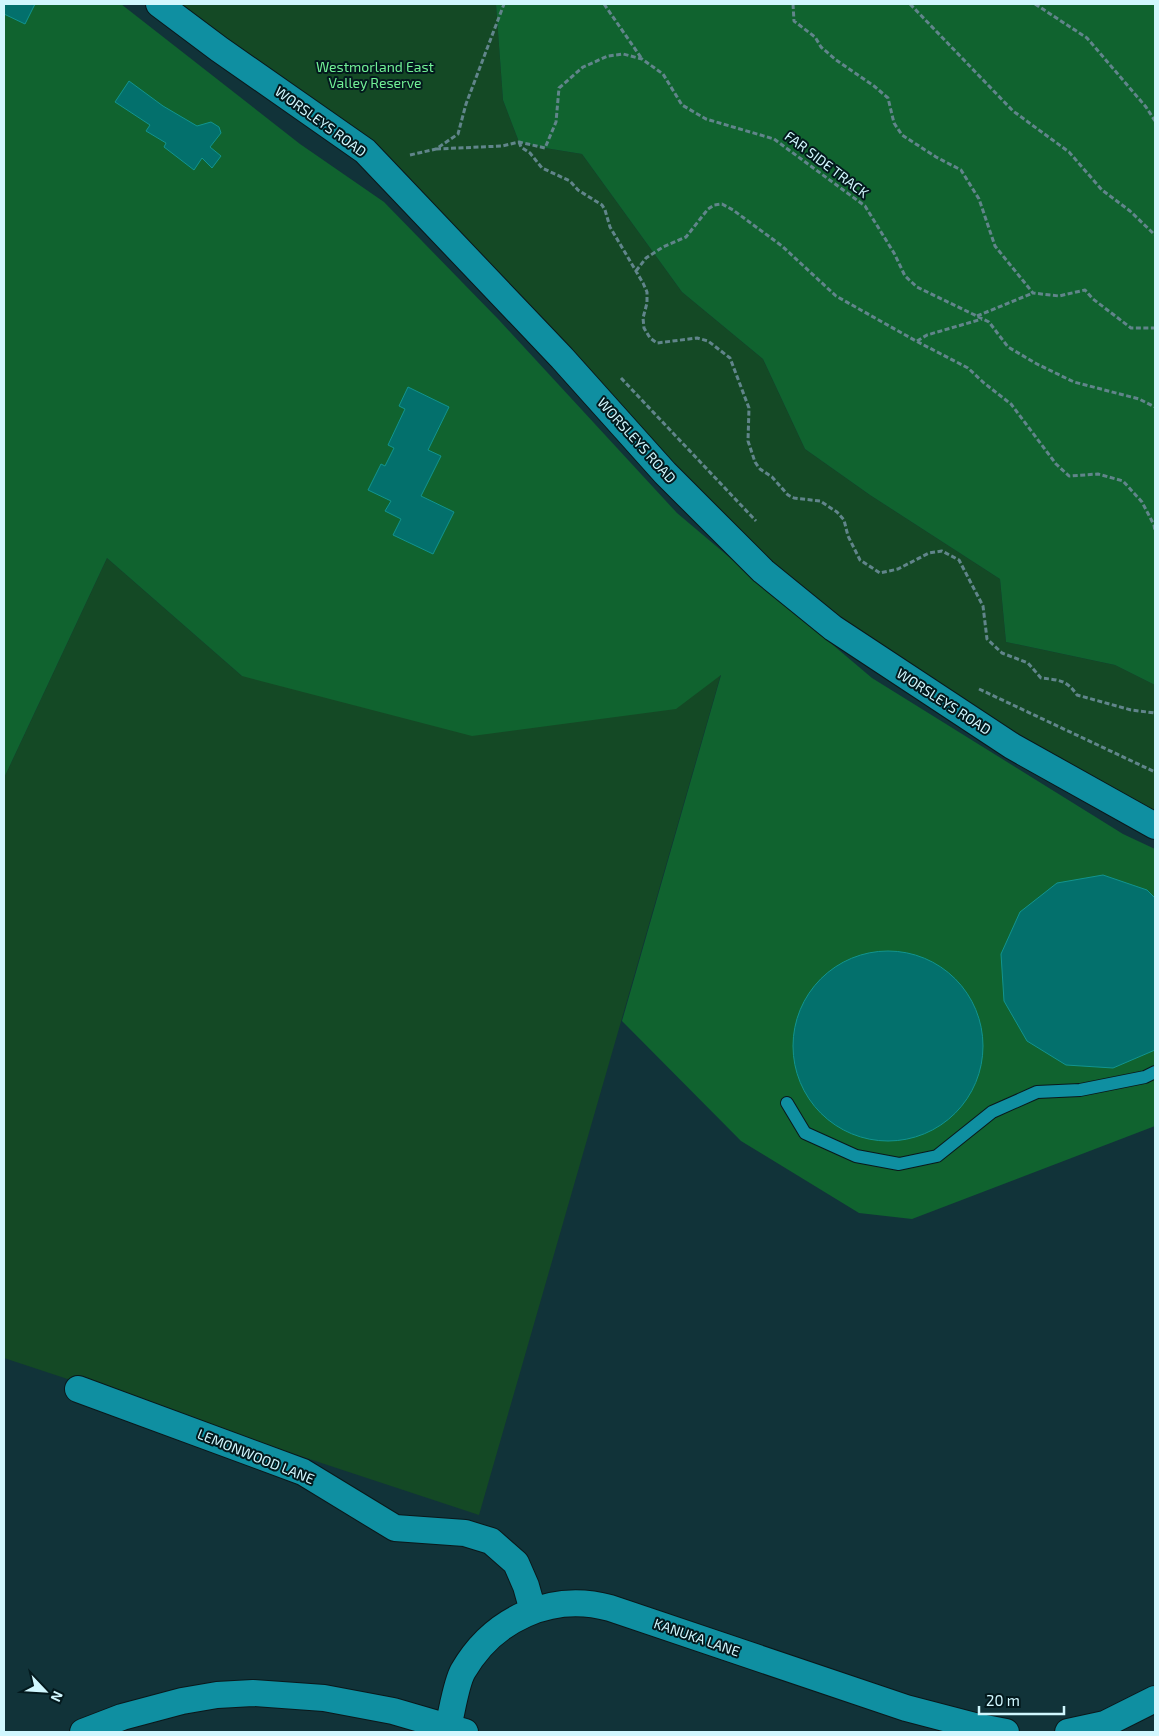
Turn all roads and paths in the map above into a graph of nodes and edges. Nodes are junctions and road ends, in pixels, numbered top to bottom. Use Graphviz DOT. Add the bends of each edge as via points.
graph roads {
  1 [pos="159,4"];
  2 [pos="504,4"];
  3 [pos="604,4"];
  4 [pos="793,4"];
  5 [pos="910,4"];
  6 [pos="1035,4"];
  7 [pos="642,59"];
  8 [pos="1155,121"];
  9 [pos="519,142"];
  10 [pos="436,149"];
  11 [pos="403,150"];
  12 [pos="410,155"];
  13 [pos="416,162"];
  14 [pos="1155,234"];
  15 [pos="636,271"];
  16 [pos="1033,293"];
  17 [pos="976,316"];
  18 [pos="982,319"];
  19 [pos="1155,328"];
  20 [pos="916,342"];
  21 [pos="619,377"];
  22 [pos="1155,408"];
  23 [pos="761,527"];
  24 [pos="1155,531"];
  25 [pos="976,688"];
  26 [pos="1155,713"];
  27 [pos="1155,772"];
  28 [pos="1155,826"];
  29 [pos="1155,1072"];
  30 [pos="787,1103"];
  31 [pos="78,1389"];
  32 [pos="533,1611"];
  33 [pos="1155,1699"];
  34 [pos="456,1729"];
  35 [pos="84,1732"];
  36 [pos="1006,1732"];
  37 [pos="1068,1732"];
  1 -- 28 [label="street, WORSLEYS ROAD" via="365,151 562,358 665,473 764,571 833,628 1012,746"];
  2 -- 10 [label="path" via="458,134"];
  3 -- 7 [label="path"];
  4 -- 16 [label="path" via="794,21 815,37 836,60 888,98 894,123 902,135 961,170 979,199 996,246"];
  5 -- 14 [label="path" via="1013,111 1069,152 1102,190"];
  6 -- 8 [label="path" via="1087,38"];
  7 -- 9 [label="path, FAR SIDE TRACK" via="623,54 608,56 583,68 560,88 556,122 545,148"];
  7 -- 17 [label="path, FAR SIDE TRACK" via="663,74 682,105 706,119 774,139 865,206 905,276 917,287"];
  9 -- 10 [label="path, FAR SIDE TRACK" via="502,146"];
  9 -- 15 [label="path" via="542,168 570,181 602,205 610,227"];
  10 -- 12 [label="path"];
  11 -- 12 [label="path"];
  12 -- 13 [label="path"];
  15 -- 20 [label="path" via="646,258 686,237 708,209 722,204 782,246 836,296"];
  15 -- 26 [label="path" via="647,292 643,318 650,338 657,343 697,338 708,340 730,358 749,408 748,441 760,469 788,495 820,500 837,512 844,520 860,560 880,573 898,569 942,550 960,560 982,606 987,639 1002,653 1028,663 1041,678 1071,685 1078,695 1131,710"];
  16 -- 17 [label="path"];
  16 -- 19 [label="path" via="1059,296 1085,290 1131,328"];
  17 -- 18 [label="path, FAR SIDE TRACK"];
  18 -- 20 [label="path" via="928,335"];
  18 -- 22 [label="path, FAR SIDE TRACK" via="989,322 1008,347 1037,364 1074,382 1139,399"];
  20 -- 24 [label="path" via="968,368 1011,404 1056,464 1069,476 1098,474 1123,481 1142,502"];
  21 -- 23 [label="path"];
  25 -- 27 [label="path"];
  29 -- 30 [label="lane" via="1145,1077 1080,1090 1037,1092 992,1112 937,1156 899,1164 856,1156 805,1134"];
  31 -- 32 [label="street, LEMONWOOD LANE" via="303,1472 395,1528 464,1533 491,1541 516,1563"];
  32 -- 34 [label="street, KANUKA LANE" via="499,1628 480,1647 462,1673"];
  32 -- 36 [label="street, KANUKA LANE" via="574,1602 594,1603 906,1708"];
  33 -- 37 [label="street" via="1105,1724"];
  34 -- 35 [label="street" via="393,1711 333,1700 253,1693 182,1702 122,1717"];
}
